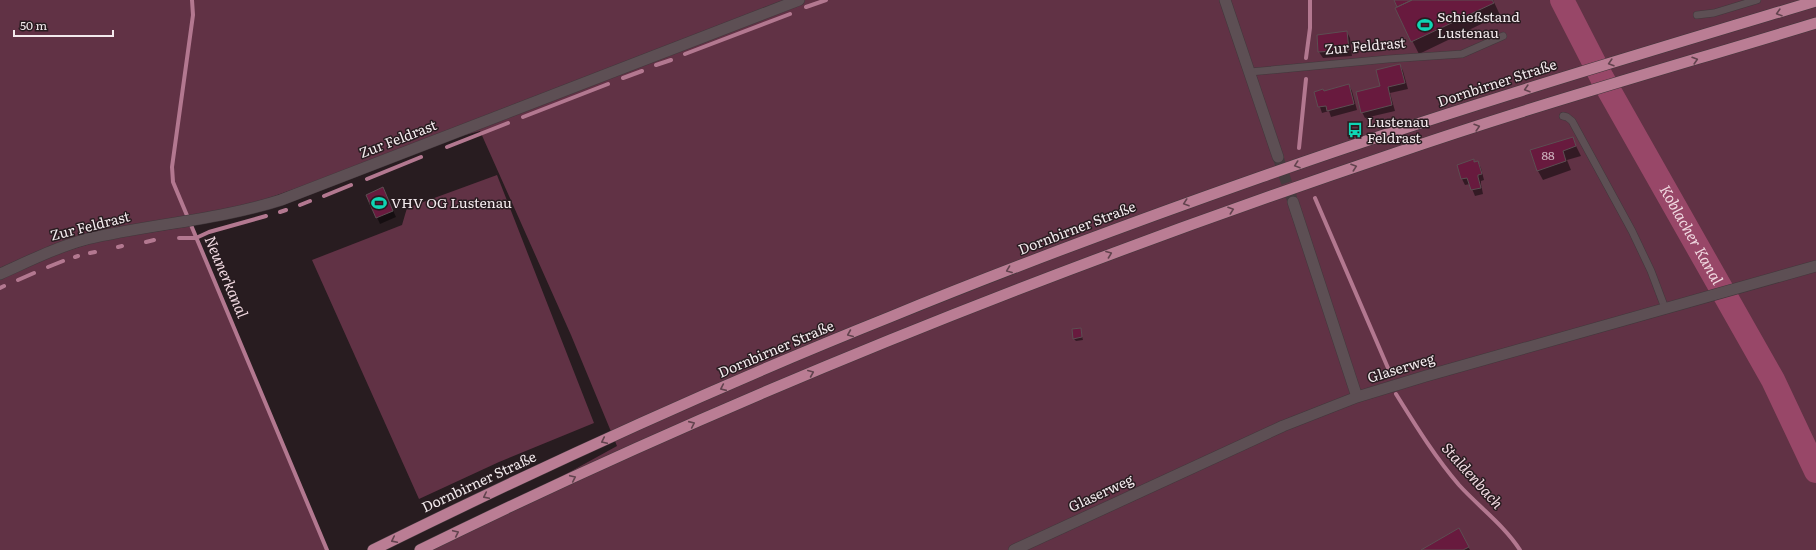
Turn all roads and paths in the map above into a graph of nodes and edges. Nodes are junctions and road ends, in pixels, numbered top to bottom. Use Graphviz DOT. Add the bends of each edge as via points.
graph roads {
  1 [pos="799,0"];
  2 [pos="1225,0"];
  3 [pos="1757,0"];
  4 [pos="1816,1"];
  5 [pos="1697,15"];
  6 [pos="1816,23"];
  7 [pos="1503,36"];
  8 [pos="1250,72"];
  9 [pos="1563,116"];
  10 [pos="1278,157"];
  11 [pos="1293,202"];
  12 [pos="1816,266"];
  13 [pos="0,274"];
  14 [pos="1665,308"];
  15 [pos="1357,398"];
  16 [pos="373,550"];
  17 [pos="420,550"];
  18 [pos="1014,550"];
  1 -- 13 [label="street, Zur Feldrast" via="281,200 241,212 118,232 86,240 47,253"];
  2 -- 8 [label="street"];
  3 -- 5 [label="lane" via="1714,14"];
  4 -- 16 [label="main road, Dornbirner Straße, one-way" via="1465,108 1262,176 1092,238 885,318 610,438"];
  17 -- 6 [label="main road, one-way" via="753,397 1017,289 1135,244 1397,152"];
  7 -- 8 [label="lane, Zur Feldrast" via="1462,54"];
  8 -- 10 [label="street"];
  9 -- 14 [label="lane" via="1572,121 1632,231 1651,270"];
  11 -- 15 [label="street"];
  12 -- 14 [label="street, Glaserweg"];
  14 -- 15 [label="street, Glaserweg"];
  15 -- 18 [label="street, Glaserweg" via="1283,426"];
}
